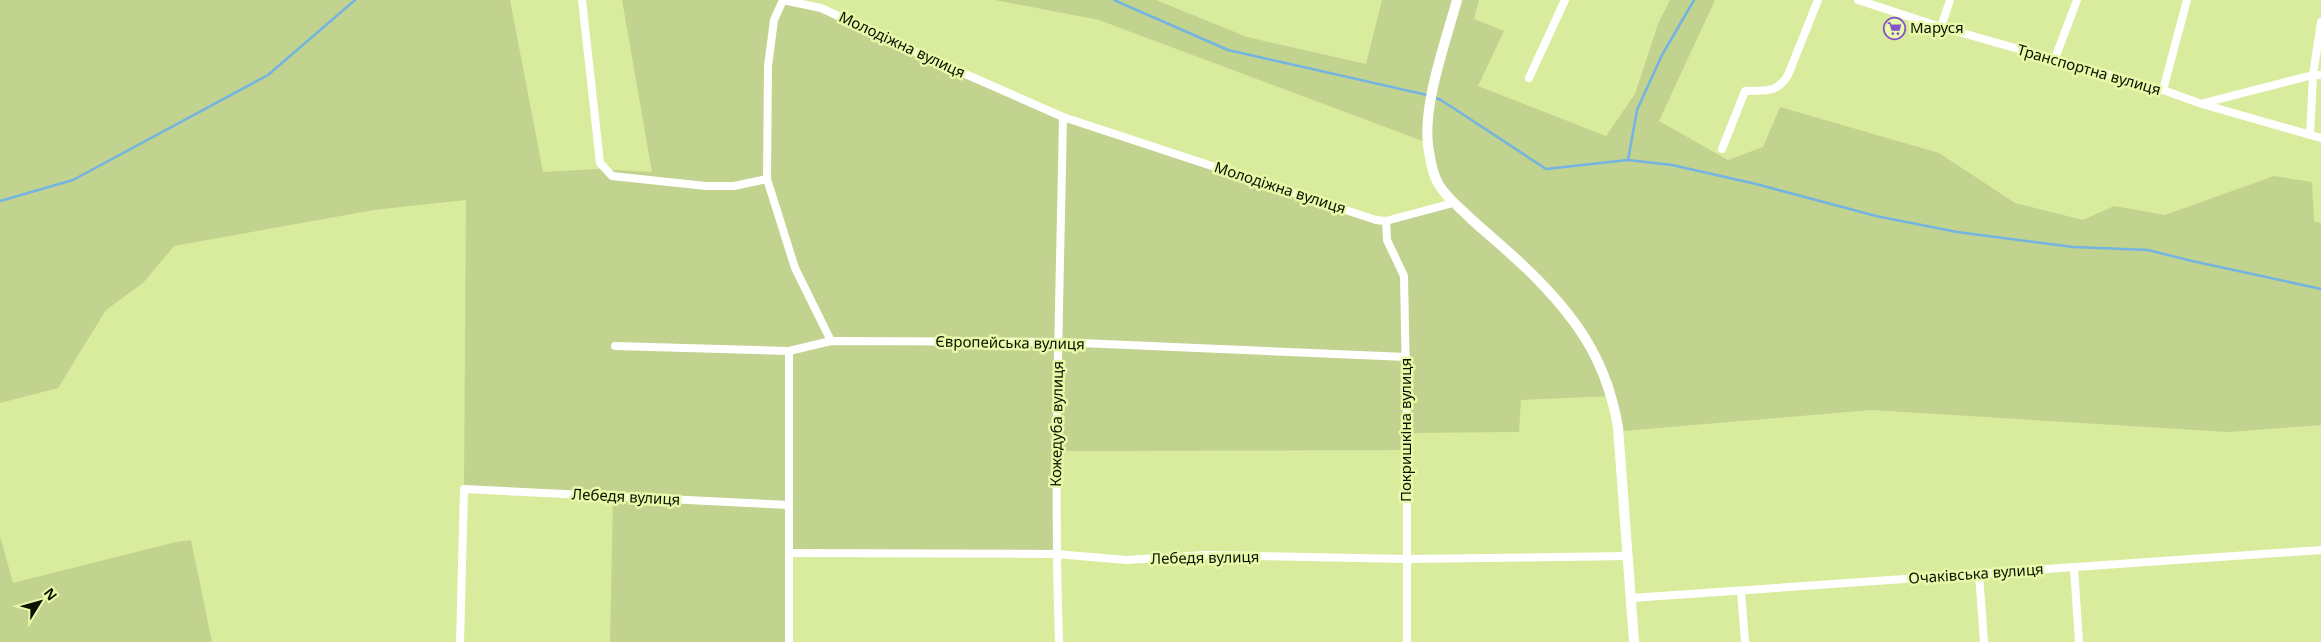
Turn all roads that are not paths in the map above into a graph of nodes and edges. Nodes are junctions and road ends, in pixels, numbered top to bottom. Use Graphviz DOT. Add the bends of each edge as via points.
graph roads {
  1 [pos="582,0"];
  2 [pos="1457,0"];
  3 [pos="1565,0"];
  4 [pos="1818,0"];
  5 [pos="1858,0"];
  6 [pos="1950,0"];
  7 [pos="2077,0"];
  8 [pos="2187,0"];
  9 [pos="2321,22"];
  10 [pos="1941,28"];
  11 [pos="2054,61"];
  12 [pos="2317,75"];
  13 [pos="1529,78"];
  14 [pos="2163,90"];
  15 [pos="2202,104"];
  16 [pos="1063,116"];
  17 [pos="2310,135"];
  18 [pos="2321,138"];
  19 [pos="1722,149"];
  20 [pos="767,179"];
  21 [pos="1453,203"];
  22 [pos="1386,221"];
  23 [pos="831,341"];
  24 [pos="1058,342"];
  25 [pos="615,346"];
  26 [pos="789,351"];
  27 [pos="1406,357"];
  28 [pos="789,505"];
  29 [pos="2321,550"];
  30 [pos="789,553"];
  31 [pos="1056,554"];
  32 [pos="1625,556"];
  33 [pos="1407,559"];
  34 [pos="2074,568"];
  35 [pos="1979,574"];
  36 [pos="1741,591"];
  37 [pos="1631,598"];
  38 [pos="460,642"];
  39 [pos="789,642"];
  40 [pos="1059,642"];
  41 [pos="1407,642"];
  42 [pos="1634,642"];
  43 [pos="1745,642"];
  44 [pos="1984,642"];
  45 [pos="2079,642"];
  1 -- 20 [label="street" via="600,163 612,176 706,186 734,186"];
  2 -- 21 [label="street" via="1436,77 1428,143 1439,185"];
  3 -- 13 [label="street"];
  4 -- 19 [label="street" via="1782,85 1773,90 1744,91"];
  5 -- 10 [label="street, Транспортна вулиця"];
  6 -- 10 [label="street"];
  7 -- 11 [label="street"];
  8 -- 14 [label="street"];
  9 -- 12 [label="street"];
  10 -- 11 [label="street, Транспортна вулиця"];
  11 -- 14 [label="street, Транспортна вулиця"];
  12 -- 15 [label="street"];
  12 -- 17 [label="street"];
  14 -- 15 [label="street, Транспортна вулиця"];
  15 -- 17 [label="street, Транспортна вулиця"];
  16 -- 20 [label="street, Молодіжна вулиця" via="821,8 783,0 774,20 768,66"];
  16 -- 22 [label="street, Молодіжна вулиця"];
  16 -- 24 [label="street, Кожедуба вулиця"];
  17 -- 18 [label="street, Транспортна вулиця"];
  20 -- 23 [label="street" via="795,268"];
  21 -- 22 [label="street, Молодіжна вулиця"];
  21 -- 32 [label="street" via="1560,304 1600,363 1612,396 1618,427"];
  22 -- 27 [label="street, Покришкіна вулиця" via="1387,240 1404,276"];
  23 -- 24 [label="street, Європейська вулиця"];
  23 -- 26 [label="street, Європейська вулиця"];
  24 -- 27 [label="street, Європейська вулиця"];
  24 -- 31 [label="street, Кожедуба вулиця"];
  25 -- 26 [label="street, Європейська вулиця"];
  26 -- 28 [label="street"];
  27 -- 33 [label="street, Покришкіна вулиця"];
  28 -- 30 [label="street"];
  28 -- 38 [label="street, Лебедя вулиця" via="464,489"];
  29 -- 34 [label="street, Очаківська вулиця"];
  30 -- 31 [label="street, Лебедя вулиця"];
  30 -- 39 [label="street"];
  31 -- 33 [label="street, Лебедя вулиця" via="1126,560 1206,555"];
  31 -- 40 [label="street, Кожедуба вулиця"];
  32 -- 33 [label="street, Лебедя вулиця"];
  32 -- 37 [label="street"];
  33 -- 41 [label="street, Покришкіна вулиця"];
  34 -- 35 [label="street, Очаківська вулиця"];
  34 -- 45 [label="street"];
  35 -- 36 [label="street, Очаківська вулиця"];
  35 -- 44 [label="street"];
  36 -- 37 [label="street, Очаківська вулиця"];
  36 -- 43 [label="street"];
  37 -- 42 [label="street"];
}
